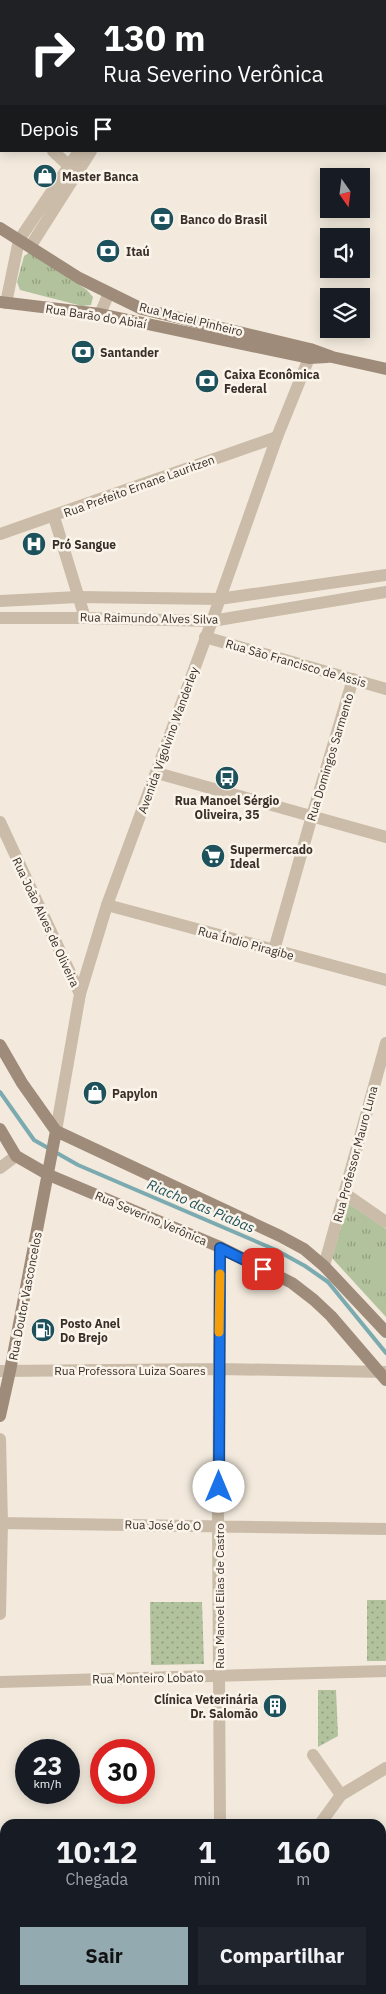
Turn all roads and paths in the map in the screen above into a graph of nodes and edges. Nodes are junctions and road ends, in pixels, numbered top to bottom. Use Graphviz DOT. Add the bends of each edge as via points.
graph roads {
  1 [pos="54,152"];
  2 [pos="78,152"];
  3 [pos="90,152"];
  4 [pos="68,165"];
  5 [pos="0,228"];
  6 [pos="24,243"];
  7 [pos="109,293"];
  8 [pos="3,302"];
  9 [pos="100,314"];
  10 [pos="310,353"];
  11 [pos="386,369"];
  12 [pos="277,437"];
  13 [pos="54,516"];
  14 [pos="0,534"];
  15 [pos="386,575"];
  16 [pos="307,586"];
  17 [pos="386,592"];
  18 [pos="78,597"];
  19 [pos="219,599"];
  20 [pos="0,601"];
  21 [pos="310,605"];
  22 [pos="0,618"];
  23 [pos="85,618"];
  24 [pos="212,621"];
  25 [pos="205,637"];
  26 [pos="353,679"];
  27 [pos="386,689"];
  28 [pos="157,773"];
  29 [pos="312,816"];
  30 [pos="0,822"];
  31 [pos="386,837"];
  32 [pos="107,905"];
  33 [pos="274,950"];
  34 [pos="386,980"];
  35 [pos="80,994"];
  36 [pos="386,1043"];
  37 [pos="0,1045"];
  38 [pos="0,1129"];
  39 [pos="56,1135"];
  40 [pos="16,1156"];
  41 [pos="0,1168"];
  42 [pos="50,1170"];
  43 [pos="344,1193"];
  44 [pos="386,1222"];
  45 [pos="220,1248"];
  46 [pos="324,1266"];
  47 [pos="386,1332"];
  48 [pos="220,1369"];
  49 [pos="5,1371"];
  50 [pos="384,1375"];
  51 [pos="0,1416"];
  52 [pos="0,1439"];
  53 [pos="1,1523"];
  54 [pos="218,1526"];
  55 [pos="386,1530"];
  56 [pos="0,1614"];
  57 [pos="386,1671"];
  58 [pos="220,1676"];
  59 [pos="0,1682"];
  60 [pos="312,1755"];
  61 [pos="386,1768"];
  62 [pos="341,1795"];
  63 [pos="220,1819"];
  64 [pos="324,1819"];
  65 [pos="0,1989"];
  66 [pos="0,1994"];
  1 -- 4 [label="street"];
  2 -- 4 [label="street"];
  3 -- 6 [label="street"];
  4 -- 6 [label="street"];
  5 -- 6 [label="main road, Rua Maciel Pinheiro"];
  6 -- 7 [label="main road, Rua Maciel Pinheiro"];
  6 -- 8 [label="street"];
  7 -- 9 [label="street"];
  7 -- 10 [label="main road, Rua Maciel Pinheiro" via="142,309"];
  8 -- 9 [label="main road, Rua Barão do Abiaí"];
  9 -- 10 [label="main road, Rua Barão do Abiaí"];
  10 -- 11 [label="main road"];
  10 -- 12 [label="street, Avenida Vigolvino Wanderley"];
  12 -- 13 [label="street, Rua Prefeito Ernane Lauritzen"];
  12 -- 19 [label="street, Avenida Vigolvino Wanderley"];
  13 -- 14 [label="street, Rua Prefeito Ernane Lauritzen"];
  13 -- 18 [label="street"];
  15 -- 16 [label="street, Rua Raimundo Alves Silva"];
  16 -- 19 [label="street, Rua Raimundo Alves Silva"];
  16 -- 21 [label="street"];
  17 -- 21 [label="street, Rua Raimundo Alves Silva"];
  18 -- 19 [label="street, Rua Raimundo Alves Silva"];
  18 -- 20 [label="street, Rua Raimundo Alves Silva"];
  18 -- 23 [label="street"];
  19 -- 24 [label="street, Avenida Vigolvino Wanderley"];
  21 -- 24 [label="street, Rua Raimundo Alves Silva"];
  22 -- 23 [label="street, Rua Raimundo Alves Silva"];
  23 -- 24 [label="street, Rua Raimundo Alves Silva"];
  24 -- 25 [label="street, Avenida Vigolvino Wanderley"];
  25 -- 26 [label="street, Rua São Francisco de Assis"];
  25 -- 28 [label="street, Avenida Vigolvino Wanderley"];
  26 -- 27 [label="street, Rua São Francisco de Assis"];
  26 -- 29 [label="street, Rua Domingos Sarmento"];
  28 -- 29 [label="street"];
  28 -- 32 [label="street, Avenida Vigolvino Wanderley"];
  29 -- 31 [label="street"];
  29 -- 33 [label="street, Rua Domingos Sarmento"];
  30 -- 35 [label="street, Rua João Alves de Oliveira"];
  32 -- 33 [label="street, Rua Índio Piragibe"];
  32 -- 35 [label="street, Avenida Vigolvino Wanderley"];
  33 -- 34 [label="street, Rua Índio Piragibe"];
  35 -- 39 [label="street, Avenida Vigolvino Wanderley"];
  36 -- 43 [label="street, Rua Professor Mauro Luna"];
  37 -- 39 [label="main road"];
  38 -- 40 [label="main road"];
  39 -- 42 [label="main road, Rua Doutor Vasconcelos"];
  39 -- 46 [label="main road" via="280,1236 304,1249"];
  40 -- 41 [label="street"];
  40 -- 42 [label="main road, Rua Severino Verônica"];
  42 -- 45 [label="main road, Rua Severino Verônica"];
  42 -- 49 [label="main road, Rua Doutor Vasconcelos"];
  43 -- 44 [label="street"];
  43 -- 46 [label="street, Rua Professor Mauro Luna"];
  45 -- 48 [label="street, Rua Manoel Elias de Castro"];
  45 -- 50 [label="main road, Rua Severino Verônica" via="292,1283 314,1300"];
  46 -- 47 [label="main road"];
  48 -- 49 [label="street, Rua Professora Luiza Soares"];
  48 -- 50 [label="street, Rua Professora Luiza Soares"];
  48 -- 54 [label="street, Rua Manoel Elias de Castro"];
  49 -- 51 [label="main road, Rua Doutor Vasconcelos"];
  52 -- 53 [label="street"];
  53 -- 54 [label="street, Rua José do O"];
  53 -- 56 [label="street"];
  54 -- 55 [label="street, Rua José do O"];
  54 -- 58 [label="street, Rua Manoel Elias de Castro"];
  57 -- 58 [label="street, Rua Monteiro Lobato"];
  58 -- 59 [label="street, Rua Monteiro Lobato"];
  58 -- 63 [label="street, Rua Manoel Elias de Castro"];
  60 -- 62 [label="street"];
  61 -- 62 [label="street"];
  62 -- 64 [label="street"];
  65 -- 66 [label="main road"];
}
